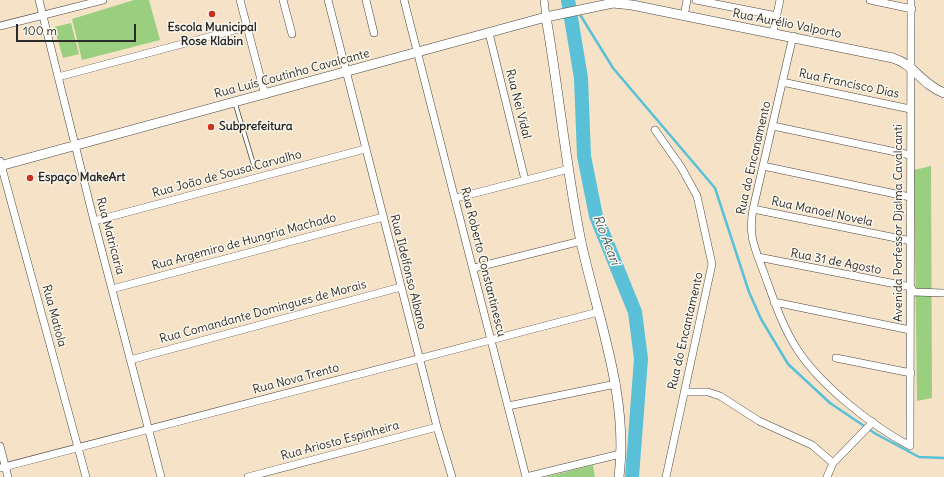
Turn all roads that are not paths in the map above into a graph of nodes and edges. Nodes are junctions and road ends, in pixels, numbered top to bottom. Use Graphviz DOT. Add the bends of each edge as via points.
graph roads {
  1 [pos="39,0"];
  2 [pos="103,0"];
  3 [pos="240,0"];
  4 [pos="282,0"];
  5 [pos="328,0"];
  6 [pos="366,0"];
  7 [pos="404,0"];
  8 [pos="544,0"];
  9 [pos="687,0"];
  10 [pos="696,0"];
  11 [pos="780,0"];
  12 [pos="870,0"];
  13 [pos="911,0"];
  14 [pos="596,4"];
  15 [pos="912,9"];
  16 [pos="43,15"];
  17 [pos="684,16"];
  18 [pos="777,16"];
  19 [pos="546,17"];
  20 [pos="0,26"];
  21 [pos="246,27"];
  22 [pos="489,32"];
  23 [pos="773,32"];
  24 [pos="374,33"];
  25 [pos="292,34"];
  26 [pos="794,36"];
  27 [pos="416,53"];
  28 [pos="911,68"];
  29 [pos="345,71"];
  30 [pos="58,77"];
  31 [pos="782,82"];
  32 [pos="944,93"];
  33 [pos="265,95"];
  34 [pos="235,103"];
  35 [pos="910,109"];
  36 [pos="773,126"];
  37 [pos="655,130"];
  38 [pos="76,145"];
  39 [pos="365,149"];
  40 [pos="910,155"];
  41 [pos="0,164"];
  42 [pos="254,166"];
  43 [pos="763,166"];
  44 [pos="569,169"];
  45 [pos="525,180"];
  46 [pos="910,197"];
  47 [pos="456,198"];
  48 [pos="753,209"];
  49 [pos="383,217"];
  50 [pos="94,221"];
  51 [pos="581,241"];
  52 [pos="910,241"];
  53 [pos="758,257"];
  54 [pos="474,268"];
  55 [pos="401,287"];
  56 [pos="910,287"];
  57 [pos="112,289"];
  58 [pos="944,293"];
  59 [pos="774,302"];
  60 [pos="598,312"];
  61 [pos="910,330"];
  62 [pos="492,339"];
  63 [pos="419,358"];
  64 [pos="836,358"];
  65 [pos="130,360"];
  66 [pos="911,373"];
  67 [pos="616,384"];
  68 [pos="684,392"];
  69 [pos="508,406"];
  70 [pos="872,423"];
  71 [pos="437,427"];
  72 [pos="148,429"];
  73 [pos="0,446"];
  74 [pos="910,446"];
  75 [pos="78,447"];
  76 [pos="620,454"];
  77 [pos="833,463"];
  78 [pos="3,467"];
  79 [pos="8,477"];
  80 [pos="86,477"];
  81 [pos="161,477"];
  82 [pos="248,477"];
  83 [pos="452,477"];
  84 [pos="526,477"];
  85 [pos="619,477"];
  86 [pos="666,477"];
  87 [pos="827,477"];
  1 -- 16 [label="street, Rua Matricaria"];
  2 -- 16 [label="street"];
  3 -- 21 [label="street"];
  4 -- 25 [label="street"];
  5 -- 29 [label="street, Rua Ildelfonso Albano"];
  6 -- 24 [label="street"];
  7 -- 27 [label="street, Rua Roberto Constantinescu"];
  8 -- 19 [label="street"];
  9 -- 17 [label="street"];
  10 -- 18 [label="street"];
  11 -- 18 [label="street"];
  12 -- 15 [label="street"];
  13 -- 15 [label="street, Avenida Porfessor Djalma Cavalcanti"];
  14 -- 17 [label="main road, Rua Aurélio Valporto" via="621,3"];
  14 -- 19 [label="main road, Rua Luís Coutinho Cavalcante"];
  15 -- 28 [label="street, Avenida Porfessor Djalma Cavalcanti"];
  16 -- 20 [label="street"];
  16 -- 30 [label="street, Rua Matricaria"];
  17 -- 23 [label="main road, Rua Aurélio Valporto"];
  18 -- 23 [label="street"];
  19 -- 22 [label="main road, Rua Luís Coutinho Cavalcante"];
  19 -- 44 [label="main road"];
  21 -- 30 [label="street"];
  21 -- 33 [label="street"];
  22 -- 27 [label="main road, Rua Luís Coutinho Cavalcante"];
  22 -- 45 [label="street, Rua Nei Vidal"];
  23 -- 26 [label="main road, Rua Aurélio Valporto"];
  26 -- 28 [label="main road, Rua Aurélio Valporto" via="893,58"];
  26 -- 31 [label="street, Rua do Encanamento"];
  27 -- 29 [label="main road, Rua Luís Coutinho Cavalcante"];
  27 -- 47 [label="street, Rua Roberto Constantinescu"];
  28 -- 32 [label="main road, Rua Aurélio Valporto" via="930,86"];
  28 -- 35 [label="street, Avenida Porfessor Djalma Cavalcanti"];
  29 -- 33 [label="main road, Rua Luís Coutinho Cavalcante"];
  29 -- 39 [label="street, Rua Ildelfonso Albano"];
  30 -- 38 [label="street, Rua Matricaria"];
  31 -- 35 [label="street, Rua Francisco Dias"];
  31 -- 36 [label="street, Rua do Encanamento"];
  33 -- 34 [label="main road, Rua Luís Coutinho Cavalcante"];
  34 -- 38 [label="main road, Rua Luís Coutinho Cavalcante"];
  34 -- 42 [label="lane"];
  35 -- 40 [label="street, Avenida Porfessor Djalma Cavalcanti"];
  36 -- 40 [label="street"];
  36 -- 43 [label="street, Rua do Encanamento"];
  37 -- 68 [label="street, Rua do Encantamento" via="681,167 697,196 712,264"];
  38 -- 41 [label="main road, Rua Luís Coutinho Cavalcante"];
  38 -- 50 [label="street, Rua Matricaria"];
  39 -- 49 [label="street, Rua Ildelfonso Albano"];
  39 -- 50 [label="street, Rua João de Sousa Carvalho"];
  40 -- 46 [label="street, Avenida Porfessor Djalma Cavalcanti"];
  41 -- 75 [label="street, Rua Matiola"];
  43 -- 46 [label="street"];
  43 -- 48 [label="street, Rua do Encanamento"];
  44 -- 45 [label="street"];
  44 -- 51 [label="main road"];
  45 -- 47 [label="street"];
  46 -- 52 [label="street, Avenida Porfessor Djalma Cavalcanti"];
  47 -- 54 [label="street, Rua Roberto Constantinescu"];
  48 -- 52 [label="street, Rua Manoel Novela"];
  48 -- 53 [label="street, Rua do Encanamento" via="750,226"];
  49 -- 55 [label="street, Rua Ildelfonso Albano"];
  49 -- 57 [label="street, Rua Argemiro de Hungria Machado"];
  50 -- 57 [label="street, Rua Matricaria"];
  51 -- 54 [label="street"];
  51 -- 60 [label="main road"];
  52 -- 56 [label="street, Avenida Porfessor Djalma Cavalcanti"];
  53 -- 56 [label="street, Rua 31 de Agosto"];
  53 -- 59 [label="street, Rua do Encanamento"];
  54 -- 62 [label="street, Rua Roberto Constantinescu"];
  55 -- 63 [label="street, Rua Ildelfonso Albano"];
  55 -- 65 [label="street, Rua Comandante Domingues de Morais"];
  56 -- 58 [label="street, Rua 31 de Agosto" via="914,292"];
  56 -- 61 [label="street, Avenida Porfessor Djalma Cavalcanti"];
  57 -- 65 [label="street, Rua Matricaria"];
  59 -- 61 [label="street"];
  59 -- 70 [label="street, Rua do Encanamento" via="787,331 807,363 833,390"];
  60 -- 62 [label="street, Rua Nova Trento"];
  60 -- 67 [label="main road"];
  61 -- 66 [label="street, Avenida Porfessor Djalma Cavalcanti"];
  62 -- 63 [label="street, Rua Nova Trento"];
  62 -- 69 [label="street, Rua Roberto Constantinescu"];
  63 -- 71 [label="street, Rua Ildelfonso Albano"];
  63 -- 72 [label="street, Rua Nova Trento"];
  64 -- 66 [label="street"];
  65 -- 72 [label="street, Rua Matricaria"];
  66 -- 74 [label="street, Avenida Porfessor Djalma Cavalcanti"];
  67 -- 69 [label="street"];
  67 -- 76 [label="main road" via="621,414"];
  68 -- 77 [label="street" via="708,392 720,396 759,421 812,445"];
  68 -- 86 [label="street, Rua do Encantamento"];
  69 -- 84 [label="street, Rua Roberto Constantinescu"];
  70 -- 74 [label="street, Rua do Encanamento"];
  70 -- 77 [label="street"];
  71 -- 82 [label="street, Rua Ariosto Espinheira"];
  71 -- 83 [label="street, Rua Ildelfonso Albano"];
  72 -- 75 [label="street, Rua Nova Trento"];
  72 -- 81 [label="street, Rua Matricaria"];
  73 -- 78 [label="street"];
  75 -- 78 [label="street, Rua Nova Trento"];
  75 -- 80 [label="street, Rua Matiola"];
  76 -- 84 [label="street"];
  76 -- 85 [label="main road"];
  77 -- 87 [label="street"];
  78 -- 79 [label="street"];
}
